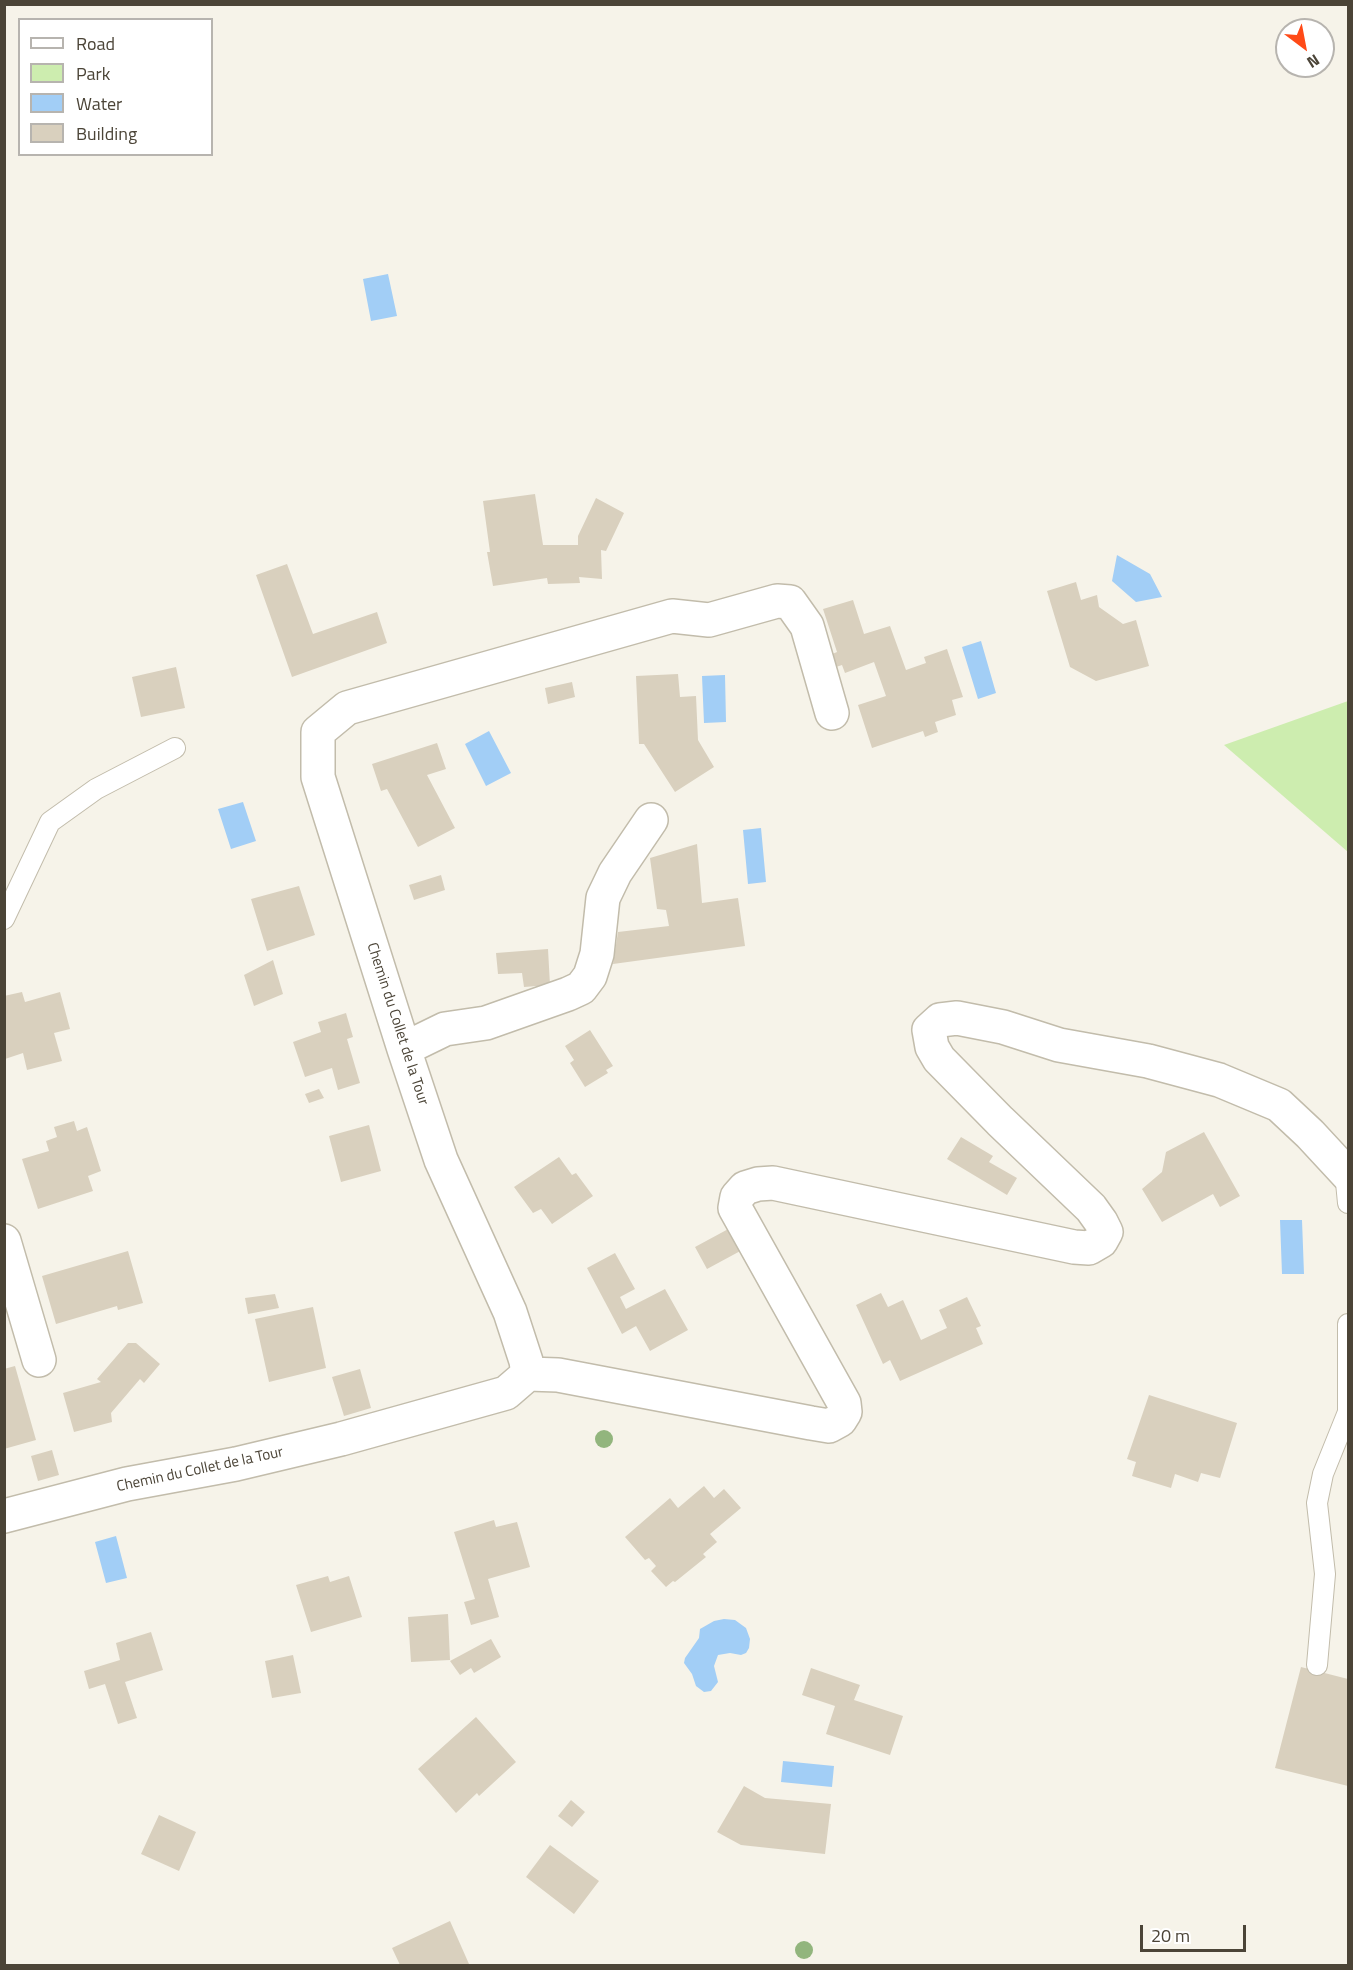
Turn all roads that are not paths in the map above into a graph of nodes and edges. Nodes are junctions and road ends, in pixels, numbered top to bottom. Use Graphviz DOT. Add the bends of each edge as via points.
graph roads {
  1 [pos="831,713"];
  2 [pos="175,748"];
  3 [pos="651,820"];
  4 [pos="4,919"];
  5 [pos="404,1049"];
  6 [pos="1348,1183"];
  7 [pos="4,1241"];
  8 [pos="1348,1324"];
  9 [pos="39,1360"];
  10 [pos="528,1374"];
  11 [pos="1348,1413"];
  12 [pos="4,1516"];
  13 [pos="1317,1665"];
  1 -- 5 [label="street, Chemin du Collet de la Tour" via="807,626 790,602 777,601 709,620 672,616 347,708 318,732 318,777"];
  2 -- 4 [label="lane" via="96,789 50,822"];
  3 -- 5 [label="street" via="603,898 597,954 590,976 581,988 486,1023 445,1029"];
  5 -- 10 [label="street, Chemin du Collet de la Tour" via="441,1160 510,1312"];
  6 -- 10 [label="street" via="1279,1106 1219,1080 1148,1061 1059,1045 1003,1027 957,1018 940,1020 929,1030 939,1059 1090,1208 1106,1232 1101,1241 1089,1248 1074,1246 773,1183 758,1184 745,1188 737,1197 735,1208 844,1403 845,1412 840,1420 830,1426 558,1375"];
  7 -- 9 [label="street"];
  8 -- 11 [label="lane"];
  10 -- 12 [label="street, Chemin du Collet de la Tour" via="506,1393 341,1439 127,1484"];
  11 -- 13 [label="lane" via="1323,1474 1317,1503 1325,1574"];
}
